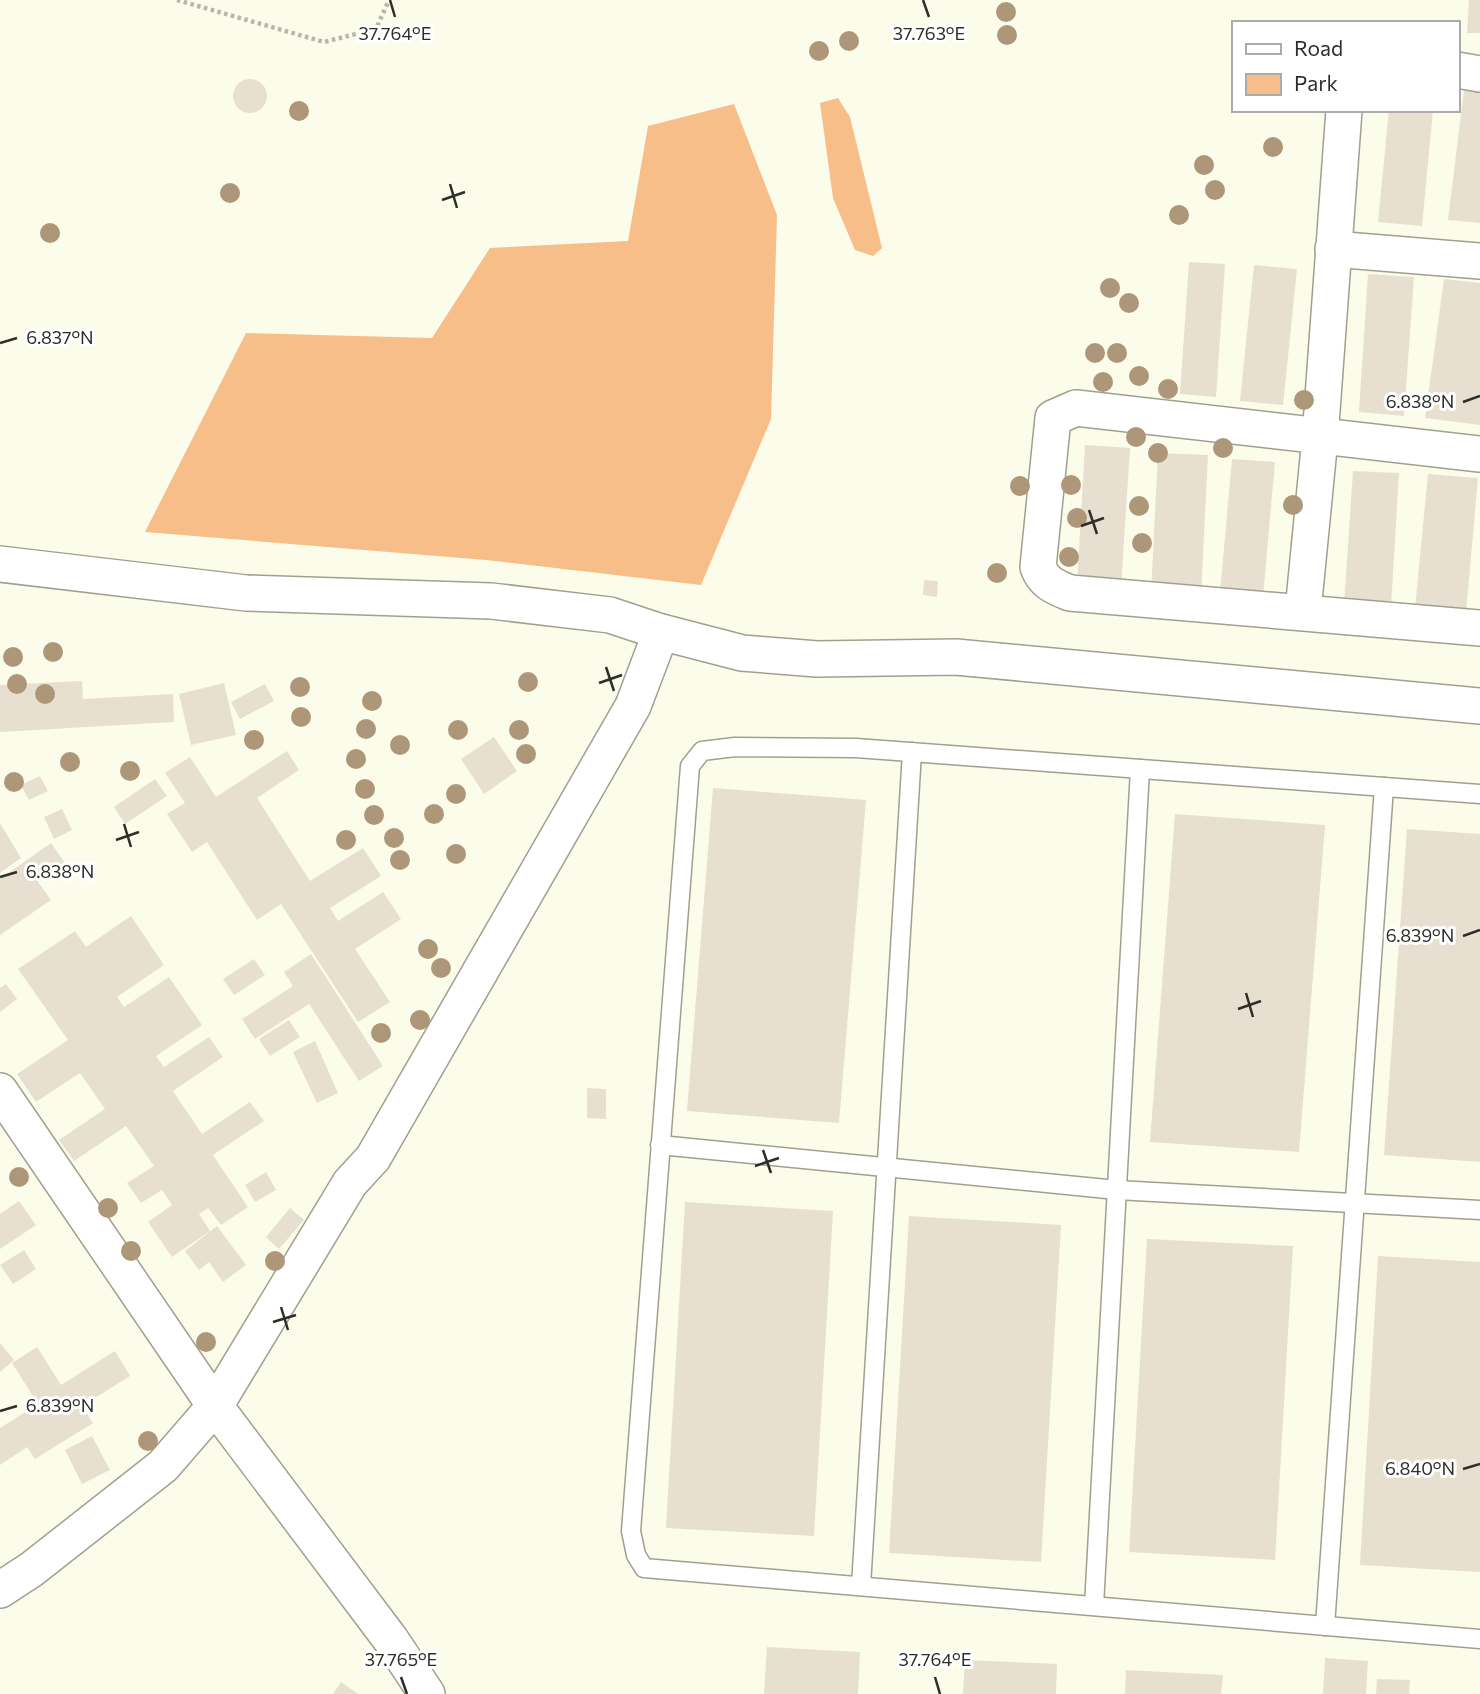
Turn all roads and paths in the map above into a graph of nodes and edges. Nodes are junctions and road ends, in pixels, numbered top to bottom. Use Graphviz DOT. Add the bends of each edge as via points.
graph roads {
  1 [pos="177,0"];
  2 [pos="389,0"];
  3 [pos="1459,70"];
  4 [pos="1480,74"];
  5 [pos="1344,112"];
  6 [pos="1333,249"];
  7 [pos="1480,261"];
  8 [pos="1320,438"];
  9 [pos="1480,454"];
  10 [pos="0,564"];
  11 [pos="1303,611"];
  12 [pos="1480,628"];
  13 [pos="661,632"];
  14 [pos="1480,706"];
  15 [pos="912,752"];
  16 [pos="1140,769"];
  17 [pos="1384,787"];
  18 [pos="1480,794"];
  19 [pos="0,1091"];
  20 [pos="660,1145"];
  21 [pos="887,1168"];
  22 [pos="1117,1190"];
  23 [pos="1355,1202"];
  24 [pos="1480,1210"];
  25 [pos="215,1406"];
  26 [pos="861,1587"];
  27 [pos="0,1590"];
  28 [pos="1094,1606"];
  29 [pos="1325,1626"];
  30 [pos="1480,1639"];
  31 [pos="427,1694"];
  1 -- 2 [label="path" via="324,42 376,29"];
  3 -- 4 [label="street"];
  5 -- 6 [label="street"];
  6 -- 7 [label="street"];
  6 -- 8 [label="street"];
  8 -- 9 [label="street"];
  8 -- 11 [label="street"];
  8 -- 11 [label="street" via="1066,410 1053,418 1038,566 1042,577 1070,593"];
  10 -- 13 [label="street" via="246,593 491,601 610,615"];
  11 -- 12 [label="street"];
  13 -- 14 [label="street" via="742,653 817,659 956,657"];
  13 -- 25 [label="street" via="633,706 373,1158 350,1183"];
  15 -- 16 [label="lane"];
  15 -- 20 [label="lane" via="735,747 702,751 690,766"];
  15 -- 21 [label="lane"];
  16 -- 17 [label="lane"];
  16 -- 22 [label="lane"];
  17 -- 18 [label="lane"];
  17 -- 23 [label="lane"];
  19 -- 25 [label="street"];
  20 -- 21 [label="lane"];
  20 -- 26 [label="lane" via="631,1531 636,1555 644,1568"];
  21 -- 22 [label="lane"];
  21 -- 26 [label="lane"];
  22 -- 23 [label="lane"];
  22 -- 28 [label="lane"];
  23 -- 24 [label="lane"];
  23 -- 29 [label="lane"];
  25 -- 27 [label="street" via="163,1466"];
  25 -- 31 [label="street"];
  26 -- 28 [label="lane"];
  28 -- 29 [label="lane"];
  29 -- 30 [label="lane"];
}
